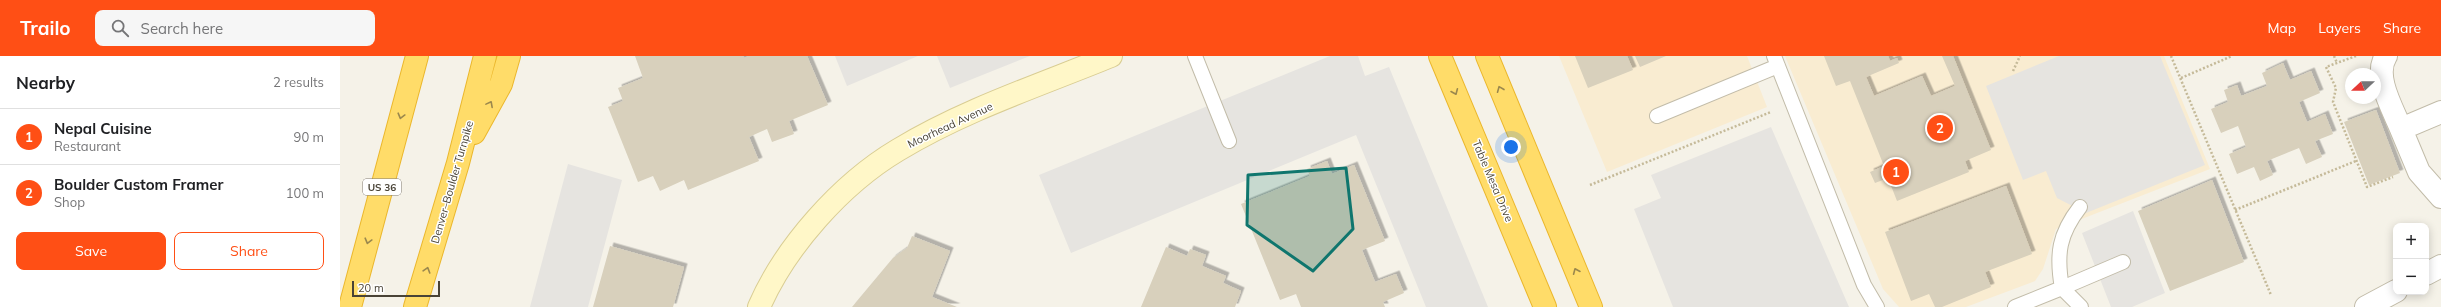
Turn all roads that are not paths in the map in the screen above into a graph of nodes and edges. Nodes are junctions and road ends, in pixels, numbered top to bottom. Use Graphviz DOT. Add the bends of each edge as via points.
graph roads {
  1 [pos="411,56"];
  2 [pos="418,56"];
  3 [pos="485,56"];
  4 [pos="509,56"];
  5 [pos="1111,56"];
  6 [pos="1195,56"];
  7 [pos="1440,56"];
  8 [pos="1487,56"];
  9 [pos="2386,56"];
  10 [pos="1776,61"];
  11 [pos="412,78"];
  12 [pos="2441,112"];
  13 [pos="1656,116"];
  14 [pos="2401,129"];
  15 [pos="1229,141"];
  16 [pos="458,162"];
  17 [pos="2441,197"];
  18 [pos="2080,206"];
  19 [pos="2123,262"];
  20 [pos="2441,266"];
  21 [pos="2429,272"];
  22 [pos="2062,288"];
  23 [pos="2393,293"];
  24 [pos="350,307"];
  25 [pos="415,307"];
  26 [pos="758,307"];
  27 [pos="1545,307"];
  28 [pos="1591,307"];
  29 [pos="1877,307"];
  30 [pos="2015,307"];
  31 [pos="2081,307"];
  32 [pos="2366,307"];
  1 -- 11 [label="highway"];
  2 -- 11 [label="highway, US 36"];
  3 -- 16 [label="highway, Denver–Boulder Turnpike"];
  16 -- 4 [label="highway, one-way" via="501,84"];
  5 -- 26 [label="street, Moorhead Avenue" via="947,124 897,150 851,184 799,239 766,289"];
  6 -- 15 [label="lane"];
  7 -- 27 [label="highway, Table Mesa Drive, one-way"];
  28 -- 8 [label="highway, one-way"];
  9 -- 14 [label="street" via="2382,67 2384,91"];
  10 -- 13 [label="lane"];
  10 -- 29 [label="lane" via="1864,285"];
  11 -- 24 [label="highway, US 36, one-way"];
  12 -- 14 [label="street"];
  14 -- 17 [label="street" via="2419,172"];
  25 -- 16 [label="highway, Denver–Boulder Turnpike, one-way"];
  18 -- 22 [label="lane" via="2068,222 2057,263"];
  19 -- 22 [label="lane"];
  20 -- 21 [label="street"];
  22 -- 30 [label="lane"];
  22 -- 31 [label="lane"];
  23 -- 32 [label="street"];
}
